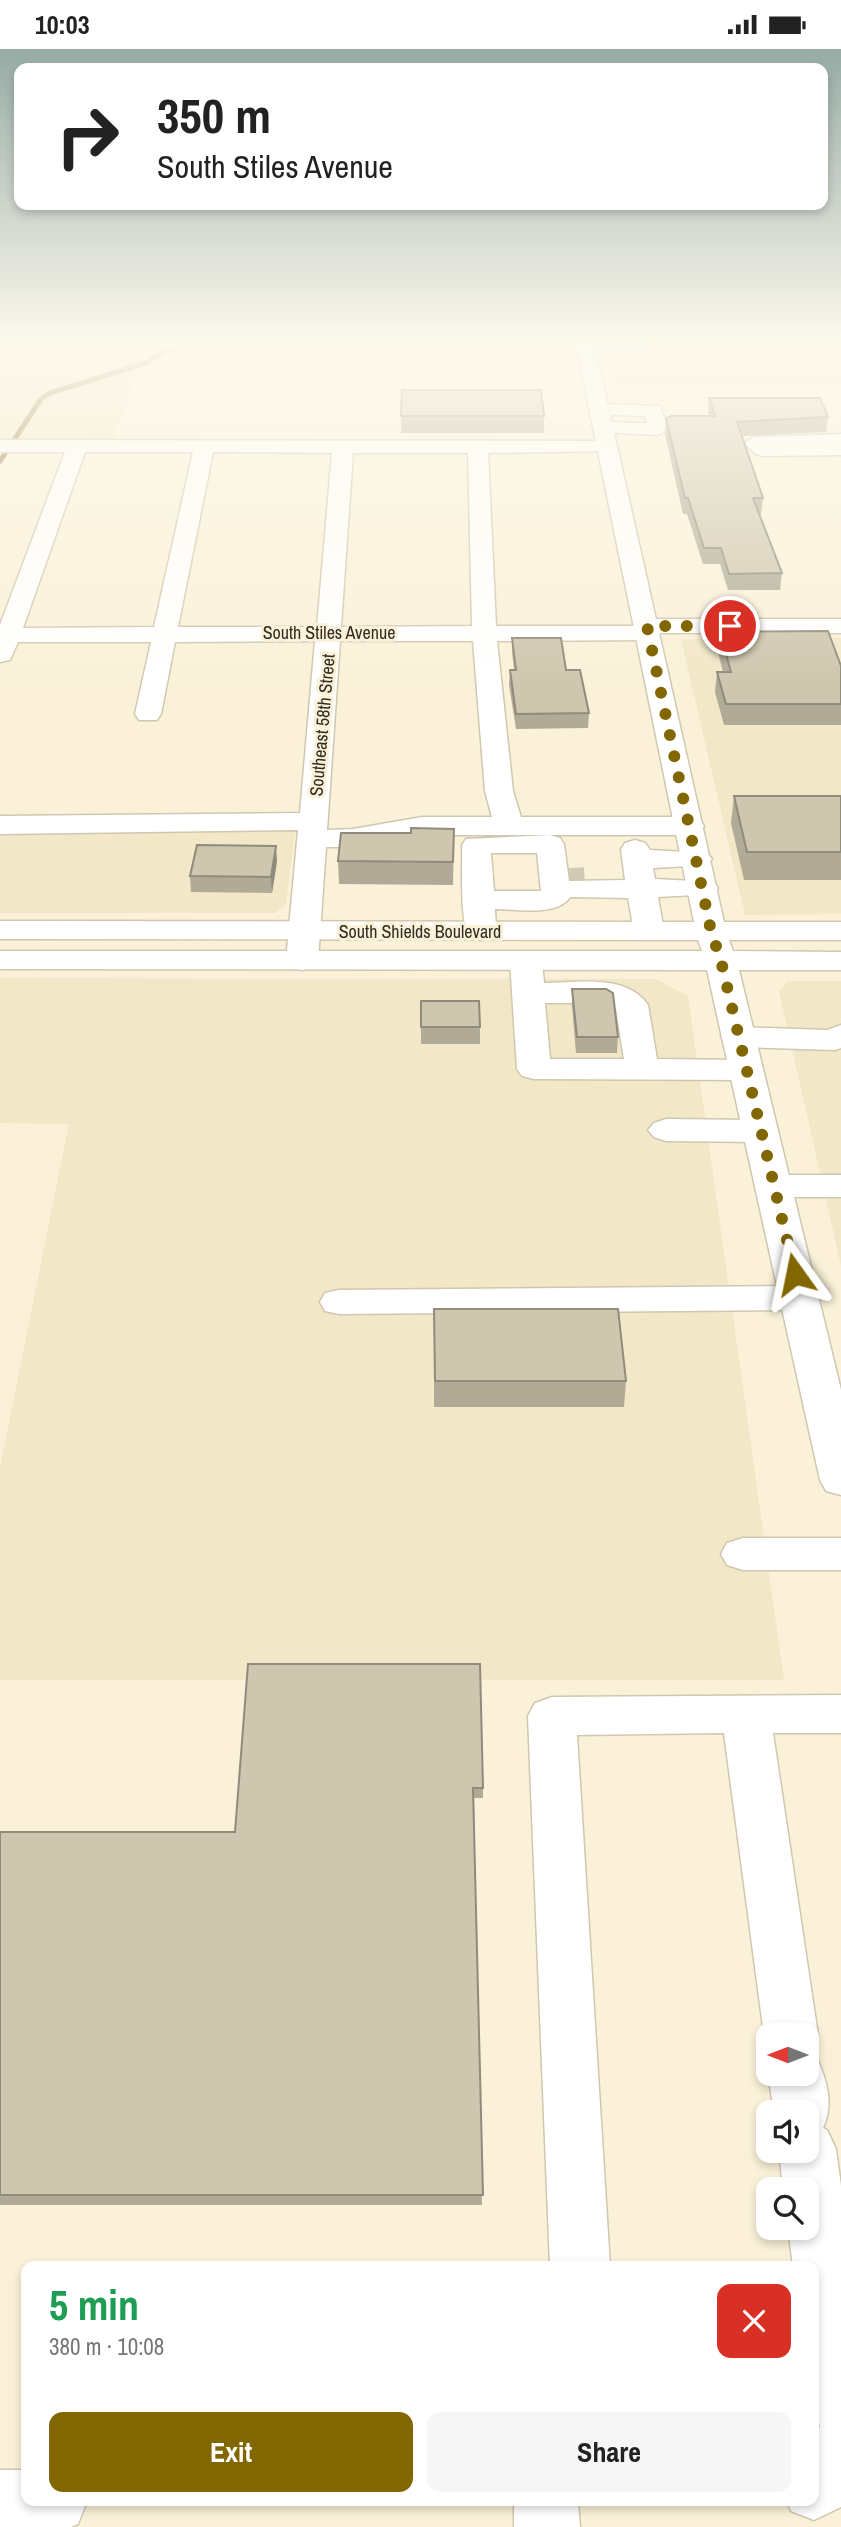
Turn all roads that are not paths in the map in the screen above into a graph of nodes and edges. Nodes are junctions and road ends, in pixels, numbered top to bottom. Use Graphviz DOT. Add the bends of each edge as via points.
graph roads {
  1 [pos="74,455"];
  2 [pos="202,455"];
  3 [pos="342,455"];
  4 [pos="478,455"];
  5 [pos="609,455"];
  6 [pos="841,627"];
  7 [pos="648,630"];
  8 [pos="330,632"];
  9 [pos="164,633"];
  10 [pos="484,633"];
  11 [pos="4,641"];
  12 [pos="148,714"];
  13 [pos="0,825"];
  14 [pos="509,826"];
  15 [pos="658,826"];
  16 [pos="690,826"];
  17 [pos="313,830"];
  18 [pos="636,854"];
  19 [pos="697,859"];
  20 [pos="579,879"];
  21 [pos="703,888"];
  22 [pos="478,900"];
  23 [pos="646,909"];
  24 [pos="0,930"];
  25 [pos="481,931"];
  26 [pos="711,931"];
  27 [pos="841,931"];
  28 [pos="303,946"];
  29 [pos="0,960"];
  30 [pos="721,961"];
  31 [pos="841,961"];
  32 [pos="527,977"];
  33 [pos="841,1035"];
  34 [pos="741,1053"];
  35 [pos="642,1069"];
  36 [pos="666,1131"];
  37 [pos="760,1131"];
  38 [pos="774,1186"];
  39 [pos="841,1186"];
  40 [pos="800,1298"];
  41 [pos="339,1302"];
  42 [pos="833,1409"];
  43 [pos="841,1479"];
  44 [pos="743,1554"];
  45 [pos="841,1554"];
  46 [pos="841,1714"];
  47 [pos="746,1715"];
  48 [pos="789,2023"];
  49 [pos="809,2163"];
  50 [pos="580,2261"];
  51 [pos="827,2295"];
  52 [pos="841,2403"];
  53 [pos="841,2449"];
  54 [pos="819,2484"];
  55 [pos="21,2502"];
  56 [pos="0,2503"];
  57 [pos="546,2506"];
  58 [pos="547,2527"];
  1 -- 11 [label="main road"];
  2 -- 9 [label="main road"];
  3 -- 8 [label="main road, Southeast 58th Street"];
  4 -- 10 [label="main road"];
  5 -- 7 [label="main road"];
  6 -- 7 [label="main road, South Stiles Avenue"];
  7 -- 10 [label="main road, South Stiles Avenue"];
  7 -- 16 [label="main road"];
  8 -- 9 [label="main road, South Stiles Avenue"];
  8 -- 10 [label="main road, South Stiles Avenue"];
  8 -- 17 [label="main road, Southeast 58th Street"];
  9 -- 11 [label="main road, South Stiles Avenue"];
  9 -- 12 [label="main road"];
  10 -- 14 [label="main road" via="499,791"];
  13 -- 17 [label="main road"];
  14 -- 17 [label="main road" via="422,826 354,838"];
  14 -- 20 [label="main road"];
  15 -- 16 [label="main road"];
  15 -- 18 [label="main road"];
  15 -- 20 [label="main road"];
  16 -- 19 [label="main road"];
  17 -- 28 [label="main road, Southeast 58th Street"];
  18 -- 19 [label="main road"];
  18 -- 20 [label="main road"];
  18 -- 23 [label="main road"];
  19 -- 21 [label="main road"];
  20 -- 23 [label="main road, South Shields Boulevard"];
  20 -- 23 [label="main road"];
  20 -- 25 [label="main road, South Shields Boulevard"];
  21 -- 23 [label="main road"];
  21 -- 26 [label="main road"];
  22 -- 25 [label="main road"];
  23 -- 26 [label="main road, South Shields Boulevard"];
  24 -- 28 [label="main road, South Shields Boulevard"];
  25 -- 28 [label="main road, South Shields Boulevard"];
  26 -- 27 [label="main road, South Shields Boulevard"];
  26 -- 30 [label="main road"];
  28 -- 29 [label="main road, South Shields Boulevard"];
  28 -- 32 [label="main road, South Shields Boulevard"];
  30 -- 31 [label="main road, South Shields Boulevard"];
  30 -- 32 [label="main road, South Shields Boulevard"];
  30 -- 34 [label="main road"];
  32 -- 35 [label="main road" via="612,993 632,1005"];
  32 -- 35 [label="main road" via="534,1069"];
  33 -- 34 [label="main road" via="835,1040"];
  34 -- 35 [label="main road"];
  34 -- 37 [label="main road"];
  36 -- 37 [label="main road"];
  37 -- 38 [label="main road"];
  38 -- 39 [label="main road"];
  38 -- 40 [label="main road"];
  40 -- 41 [label="main road"];
  40 -- 42 [label="main road"];
  42 -- 43 [label="main road"];
  44 -- 45 [label="main road"];
  46 -- 47 [label="main road"];
  47 -- 48 [label="main road"];
  47 -- 50 [label="main road" via="552,1716"];
  49 -- 51 [label="main road"];
  51 -- 52 [label="main road"];
  53 -- 54 [label="main road" via="836,2469"];
  55 -- 56 [label="main road"];
  57 -- 58 [label="main road"];
}
